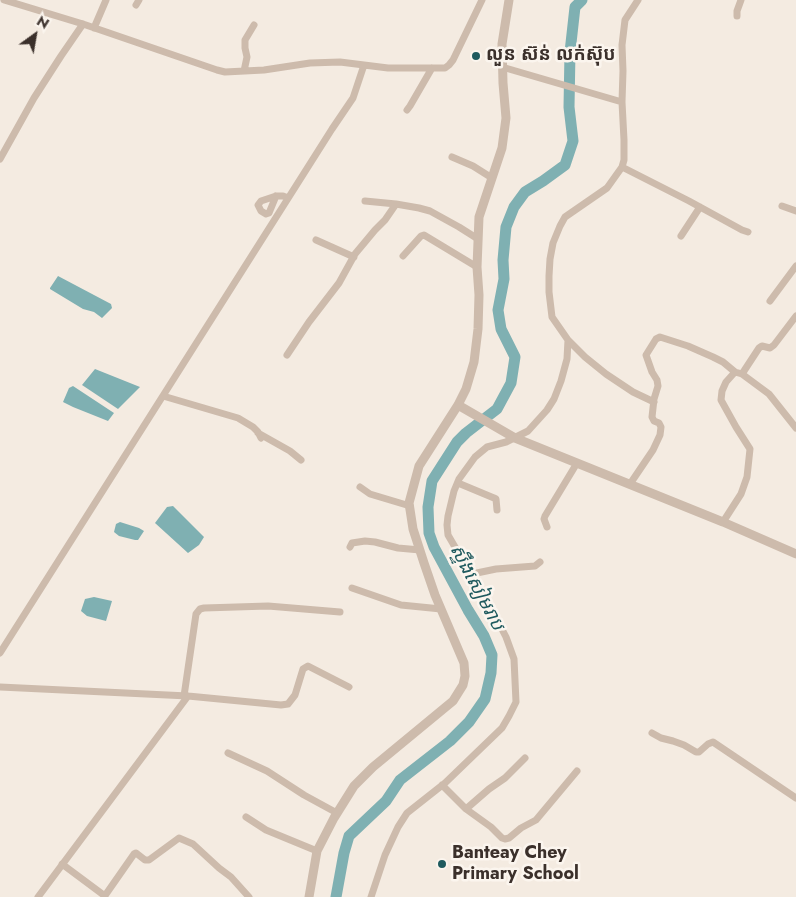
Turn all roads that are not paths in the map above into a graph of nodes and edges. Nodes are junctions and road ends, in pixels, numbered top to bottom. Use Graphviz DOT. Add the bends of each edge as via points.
graph roads {
  1 [pos="4,0"];
  2 [pos="106,0"];
  3 [pos="482,0"];
  4 [pos="509,0"];
  5 [pos="638,0"];
  6 [pos="741,0"];
  7 [pos="737,16"];
  8 [pos="83,24"];
  9 [pos="254,25"];
  10 [pos="94,28"];
  11 [pos="364,65"];
  12 [pos="502,67"];
  13 [pos="432,68"];
  14 [pos="244,71"];
  15 [pos="622,102"];
  16 [pos="407,110"];
  17 [pos="452,157"];
  18 [pos="0,159"];
  19 [pos="622,167"];
  20 [pos="492,178"];
  21 [pos="276,196"];
  22 [pos="288,198"];
  23 [pos="365,201"];
  24 [pos="396,204"];
  25 [pos="782,206"];
  26 [pos="700,207"];
  27 [pos="796,211"];
  28 [pos="748,232"];
  29 [pos="681,236"];
  30 [pos="316,240"];
  31 [pos="478,240"];
  32 [pos="403,256"];
  33 [pos="354,257"];
  34 [pos="796,266"];
  35 [pos="477,267"];
  36 [pos="770,301"];
  37 [pos="796,316"];
  38 [pos="568,340"];
  39 [pos="287,355"];
  40 [pos="735,372"];
  41 [pos="742,374"];
  42 [pos="163,396"];
  43 [pos="654,402"];
  44 [pos="458,405"];
  45 [pos="796,428"];
  46 [pos="512,436"];
  47 [pos="301,460"];
  48 [pos="577,463"];
  49 [pos="458,483"];
  50 [pos="630,484"];
  51 [pos="360,487"];
  52 [pos="410,506"];
  53 [pos="497,510"];
  54 [pos="723,522"];
  55 [pos="547,527"];
  56 [pos="350,546"];
  57 [pos="420,550"];
  58 [pos="796,554"];
  59 [pos="540,562"];
  60 [pos="472,574"];
  61 [pos="352,588"];
  62 [pos="441,609"];
  63 [pos="340,612"];
  64 [pos="0,653"];
  65 [pos="0,687"];
  66 [pos="349,687"];
  67 [pos="186,696"];
  68 [pos="652,733"];
  69 [pos="228,753"];
  70 [pos="525,758"];
  71 [pos="577,771"];
  72 [pos="442,785"];
  73 [pos="796,798"];
  74 [pos="466,809"];
  75 [pos="337,813"];
  76 [pos="246,817"];
  77 [pos="317,851"];
  78 [pos="62,864"];
  79 [pos="38,897"];
  80 [pos="104,897"];
  81 [pos="249,897"];
  82 [pos="309,897"];
  83 [pos="371,897"];
  1 -- 8 [label="street"];
  2 -- 10 [label="street"];
  3 -- 13 [label="street" via="453,60 445,68"];
  4 -- 12 [label="street"];
  5 -- 15 [label="street" via="625,20"];
  6 -- 7 [label="street"];
  8 -- 10 [label="street"];
  8 -- 18 [label="street" via="34,98"];
  9 -- 14 [label="street" via="246,40"];
  10 -- 14 [label="street" via="217,70"];
  11 -- 13 [label="street"];
  11 -- 14 [label="street" via="340,62"];
  11 -- 22 [label="street" via="353,98"];
  12 -- 15 [label="street"];
  12 -- 20 [label="street" via="506,118 502,148"];
  13 -- 16 [label="street"];
  15 -- 19 [label="street"];
  17 -- 20 [label="street"];
  19 -- 26 [label="street"];
  19 -- 38 [label="street" via="608,188 565,217 553,243 549,292 552,317"];
  20 -- 31 [label="street" via="479,217"];
  21 -- 22 [label="street"];
  22 -- 42 [label="street"];
  23 -- 24 [label="street"];
  24 -- 31 [label="street" via="430,211"];
  24 -- 33 [label="street"];
  25 -- 27 [label="street"];
  26 -- 28 [label="street"];
  26 -- 29 [label="street"];
  30 -- 33 [label="street"];
  31 -- 35 [label="street"];
  32 -- 35 [label="street" via="424,235"];
  33 -- 39 [label="street" via="339,284"];
  34 -- 36 [label="street"];
  35 -- 44 [label="street" via="478,329 474,362"];
  37 -- 41 [label="street" via="774,345 759,348"];
  38 -- 43 [label="street" via="606,374"];
  38 -- 46 [label="street" via="567,359 554,399 528,431"];
  40 -- 41 [label="street"];
  40 -- 43 [label="street" via="724,362 660,337 646,355 657,380"];
  40 -- 54 [label="street" via="726,382 722,400 750,449 741,494"];
  41 -- 45 [label="street" via="769,394"];
  42 -- 47 [label="street" via="238,418"];
  42 -- 64 [label="street"];
  43 -- 50 [label="street" via="652,418 661,427 660,435"];
  44 -- 46 [label="street"];
  44 -- 52 [label="street" via="419,466"];
  46 -- 48 [label="street"];
  46 -- 49 [label="street" via="506,442 483,450"];
  48 -- 50 [label="street"];
  48 -- 55 [label="street" via="545,516"];
  49 -- 53 [label="street" via="496,499"];
  49 -- 60 [label="street" via="448,516 448,535"];
  50 -- 54 [label="street"];
  51 -- 52 [label="street" via="370,494"];
  52 -- 57 [label="street"];
  54 -- 58 [label="street"];
  56 -- 57 [label="street" via="364,541"];
  57 -- 62 [label="street"];
  59 -- 60 [label="street" via="535,566"];
  60 -- 72 [label="street" via="506,637 514,659 516,702 502,728"];
  61 -- 62 [label="street" via="401,605"];
  62 -- 75 [label="street" via="464,663 461,689 453,701 356,784"];
  63 -- 67 [label="street" via="268,606 200,609 196,614"];
  65 -- 67 [label="street"];
  66 -- 67 [label="street" via="308,666 303,669 295,695 288,704"];
  67 -- 78 [label="street"];
  68 -- 73 [label="street" via="696,752 713,742"];
  69 -- 75 [label="street" via="267,771"];
  70 -- 74 [label="street"];
  71 -- 74 [label="street" via="536,820 509,838 502,838"];
  72 -- 74 [label="street"];
  72 -- 83 [label="street" via="407,813 398,827"];
  75 -- 77 [label="street"];
  76 -- 77 [label="street" via="266,830"];
  77 -- 82 [label="street"];
  78 -- 79 [label="street"];
  78 -- 80 [label="street"];
  80 -- 81 [label="street" via="134,854 150,860 179,838 193,844 231,876"];
}
